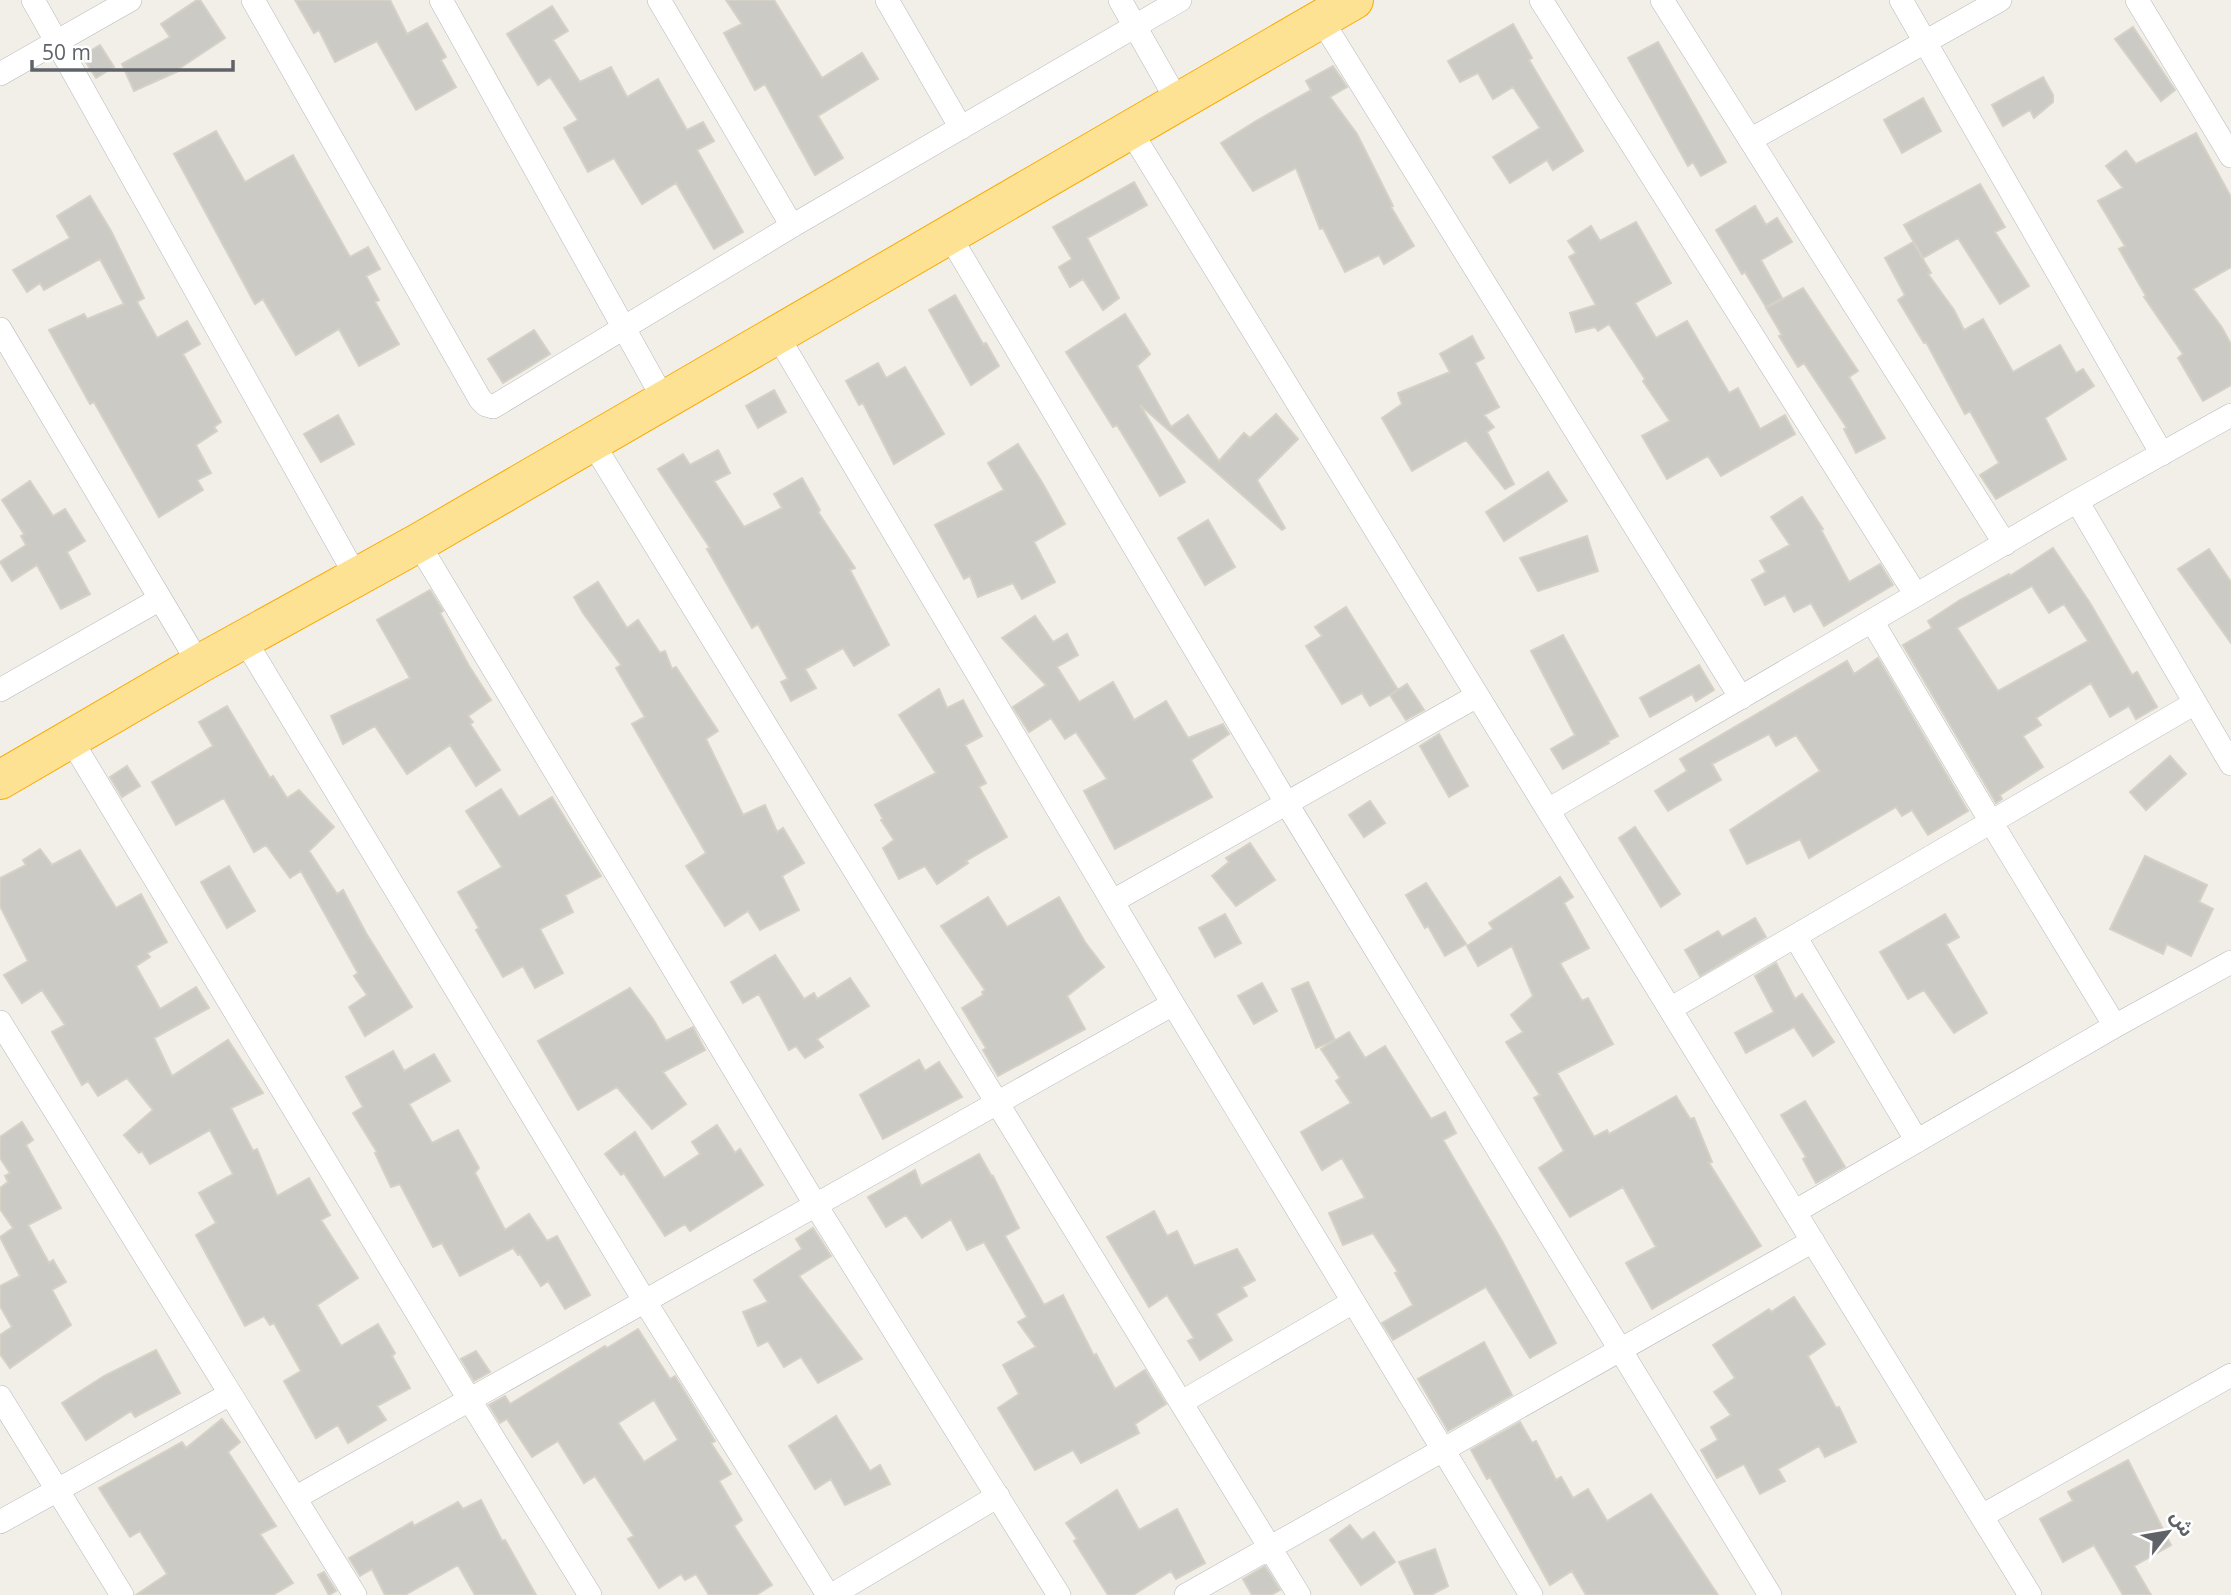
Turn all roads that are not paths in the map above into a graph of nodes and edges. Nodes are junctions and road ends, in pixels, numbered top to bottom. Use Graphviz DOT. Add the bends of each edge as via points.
graph roads {
  1 [pos="33,0"];
  2 [pos="130,0"];
  3 [pos="254,0"];
  4 [pos="441,0"];
  5 [pos="659,0"];
  6 [pos="887,0"];
  7 [pos="1120,0"];
  8 [pos="1180,0"];
  9 [pos="1354,0"];
  10 [pos="1541,0"];
  11 [pos="1662,0"];
  12 [pos="1901,0"];
  13 [pos="2000,0"];
  14 [pos="2137,0"];
  15 [pos="1321,19"];
  16 [pos="1135,27"];
  17 [pos="1926,40"];
  18 [pos="57,41"];
  19 [pos="0,74"];
  20 [pos="1178,102"];
  21 [pos="961,128"];
  22 [pos="1130,130"];
  23 [pos="1750,140"];
  24 [pos="2231,156"];
  25 [pos="792,226"];
  26 [pos="949,235"];
  27 [pos="624,328"];
  28 [pos="0,329"];
  29 [pos="777,335"];
  30 [pos="664,400"];
  31 [pos="2231,415"];
  32 [pos="592,442"];
  33 [pos="2162,454"];
  34 [pos="2077,501"];
  35 [pos="418,543"];
  36 [pos="2005,544"];
  37 [pos="357,578"];
  38 [pos="1916,595"];
  39 [pos="160,599"];
  40 [pos="1872,621"];
  41 [pos="244,639"];
  42 [pos="199,664"];
  43 [pos="0,690"];
  44 [pos="1477,696"];
  45 [pos="1741,698"];
  46 [pos="2195,703"];
  47 [pos="70,738"];
  48 [pos="2231,764"];
  49 [pos="0,780"];
  50 [pos="1287,804"];
  51 [pos="1548,810"];
  52 [pos="1991,822"];
  53 [pos="1113,901"];
  54 [pos="1796,938"];
  55 [pos="2231,962"];
  56 [pos="1173,1004"];
  57 [pos="1670,1009"];
  58 [pos="0,1022"];
  59 [pos="2115,1027"];
  60 [pos="996,1104"];
  61 [pos="1917,1141"];
  62 [pos="815,1204"];
  63 [pos="1796,1211"];
  64 [pos="1813,1241"];
  65 [pos="644,1300"];
  66 [pos="1353,1302"];
  67 [pos="1621,1351"];
  68 [pos="2231,1375"];
  69 [pos="230,1394"];
  70 [pos="0,1397"];
  71 [pos="468,1399"];
  72 [pos="1182,1402"];
  73 [pos="1443,1452"];
  74 [pos="58,1489"];
  75 [pos="998,1496"];
  76 [pos="295,1498"];
  77 [pos="1982,1516"];
  78 [pos="0,1522"];
  79 [pos="1270,1547"];
  80 [pos="122,1595"];
  81 [pos="355,1595"];
  82 [pos="590,1595"];
  83 [pos="830,1595"];
  84 [pos="1059,1595"];
  85 [pos="1186,1595"];
  86 [pos="1299,1595"];
  87 [pos="1531,1595"];
  88 [pos="1770,1595"];
  89 [pos="2029,1595"];
  1 -- 18 [label="street"];
  2 -- 18 [label="street"];
  3 -- 27 [label="street" via="486,405 493,407"];
  4 -- 27 [label="street"];
  5 -- 25 [label="street"];
  6 -- 21 [label="street"];
  7 -- 16 [label="street"];
  8 -- 16 [label="street"];
  9 -- 15 [label="highway"];
  10 -- 38 [label="street"];
  11 -- 23 [label="street"];
  12 -- 17 [label="street"];
  13 -- 17 [label="street"];
  14 -- 24 [label="street"];
  15 -- 20 [label="highway"];
  15 -- 45 [label="street"];
  16 -- 20 [label="street"];
  16 -- 21 [label="street"];
  17 -- 23 [label="street"];
  17 -- 33 [label="street"];
  18 -- 19 [label="street"];
  18 -- 37 [label="street"];
  20 -- 22 [label="highway"];
  21 -- 25 [label="street"];
  22 -- 26 [label="highway"];
  22 -- 44 [label="street"];
  23 -- 36 [label="street"];
  25 -- 27 [label="street"];
  26 -- 29 [label="highway"];
  26 -- 50 [label="street"];
  27 -- 30 [label="street"];
  28 -- 39 [label="street"];
  29 -- 30 [label="highway"];
  29 -- 53 [label="street"];
  30 -- 32 [label="highway"];
  31 -- 33 [label="street"];
  32 -- 35 [label="highway"];
  32 -- 60 [label="street"];
  33 -- 34 [label="street"];
  34 -- 36 [label="street"];
  34 -- 46 [label="street"];
  35 -- 37 [label="highway"];
  35 -- 62 [label="street"];
  36 -- 38 [label="street"];
  37 -- 41 [label="highway"];
  38 -- 40 [label="street"];
  39 -- 42 [label="street"];
  39 -- 43 [label="street"];
  40 -- 45 [label="street"];
  40 -- 52 [label="street"];
  41 -- 42 [label="highway"];
  41 -- 65 [label="street"];
  42 -- 47 [label="highway"];
  44 -- 50 [label="street"];
  44 -- 51 [label="street"];
  45 -- 51 [label="street"];
  46 -- 48 [label="street"];
  46 -- 52 [label="street"];
  47 -- 49 [label="highway"];
  47 -- 71 [label="street"];
  50 -- 53 [label="street"];
  50 -- 67 [label="street"];
  51 -- 57 [label="street"];
  52 -- 54 [label="street"];
  52 -- 59 [label="street"];
  53 -- 56 [label="street"];
  54 -- 57 [label="street"];
  54 -- 61 [label="street"];
  55 -- 59 [label="street"];
  56 -- 60 [label="street"];
  56 -- 66 [label="street"];
  57 -- 63 [label="street"];
  58 -- 69 [label="street"];
  59 -- 61 [label="street"];
  60 -- 62 [label="street"];
  60 -- 72 [label="street"];
  61 -- 63 [label="street"];
  62 -- 65 [label="street"];
  62 -- 75 [label="street"];
  63 -- 64 [label="street"];
  64 -- 67 [label="street"];
  64 -- 77 [label="street"];
  65 -- 71 [label="street"];
  65 -- 83 [label="street"];
  66 -- 72 [label="street"];
  66 -- 73 [label="street"];
  67 -- 73 [label="street"];
  67 -- 88 [label="street"];
  68 -- 77 [label="street"];
  69 -- 74 [label="street"];
  69 -- 76 [label="street"];
  70 -- 74 [label="street"];
  71 -- 76 [label="street"];
  71 -- 82 [label="street"];
  72 -- 79 [label="street"];
  73 -- 79 [label="street"];
  73 -- 87 [label="street"];
  74 -- 78 [label="street"];
  74 -- 80 [label="street"];
  75 -- 83 [label="street"];
  75 -- 84 [label="street"];
  76 -- 81 [label="street"];
  77 -- 89 [label="street"];
  79 -- 85 [label="street"];
  79 -- 86 [label="street"];
}
